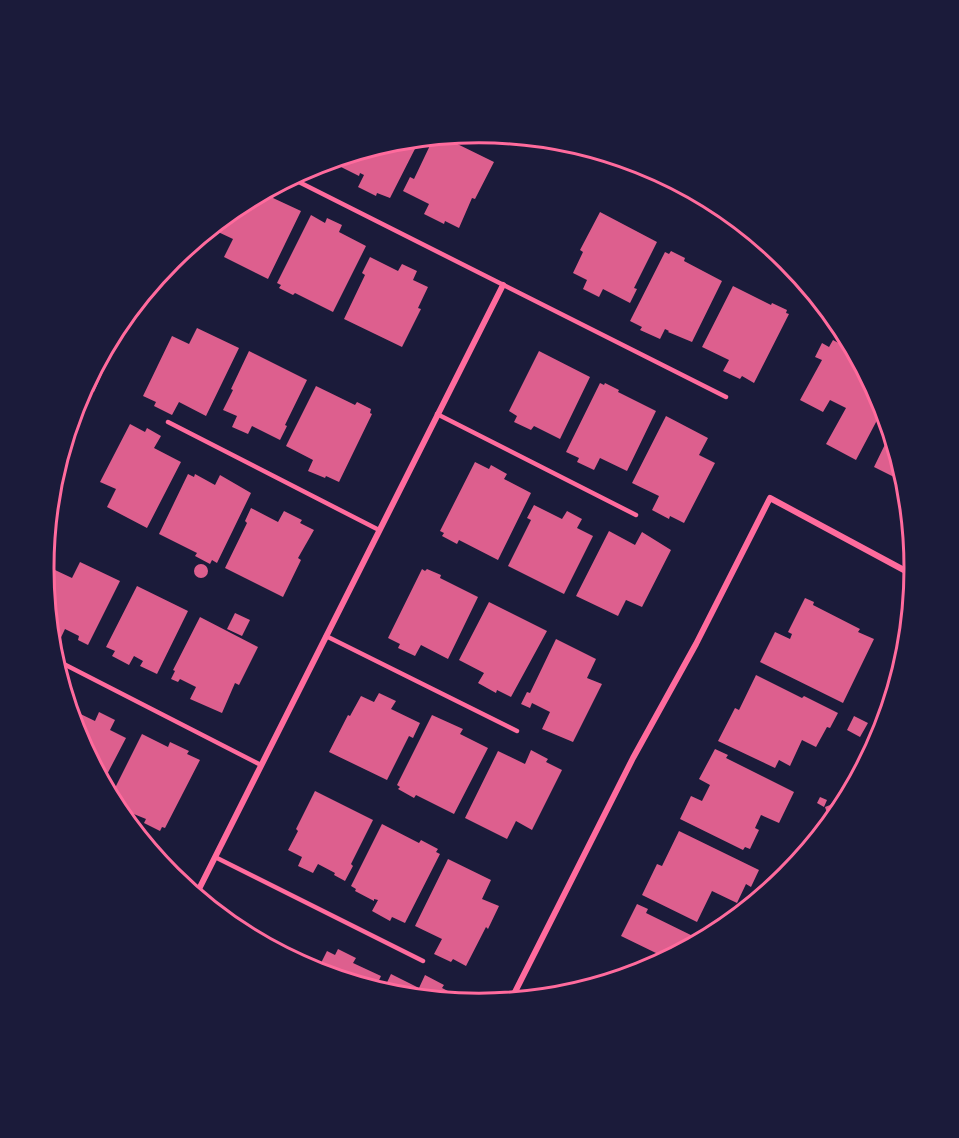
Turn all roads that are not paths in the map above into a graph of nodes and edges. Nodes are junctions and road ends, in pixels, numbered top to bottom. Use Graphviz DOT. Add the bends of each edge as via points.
graph roads {
  1 [pos="301,183"];
  2 [pos="502,285"];
  3 [pos="726,397"];
  4 [pos="437,414"];
  5 [pos="168,422"];
  6 [pos="636,515"];
  7 [pos="379,530"];
  8 [pos="905,571"];
  9 [pos="326,636"];
  10 [pos="65,665"];
  11 [pos="517,731"];
  12 [pos="261,765"];
  13 [pos="215,857"];
  14 [pos="199,889"];
  15 [pos="423,961"];
  16 [pos="514,993"];
  1 -- 2 [label="lane"];
  2 -- 3 [label="lane"];
  2 -- 4 [label="street"];
  4 -- 6 [label="lane"];
  4 -- 7 [label="street"];
  5 -- 7 [label="lane"];
  7 -- 9 [label="street"];
  8 -- 16 [label="street" via="770,498"];
  9 -- 11 [label="lane"];
  9 -- 12 [label="street"];
  10 -- 12 [label="lane"];
  12 -- 13 [label="street"];
  13 -- 14 [label="street"];
  13 -- 15 [label="lane"];
}
